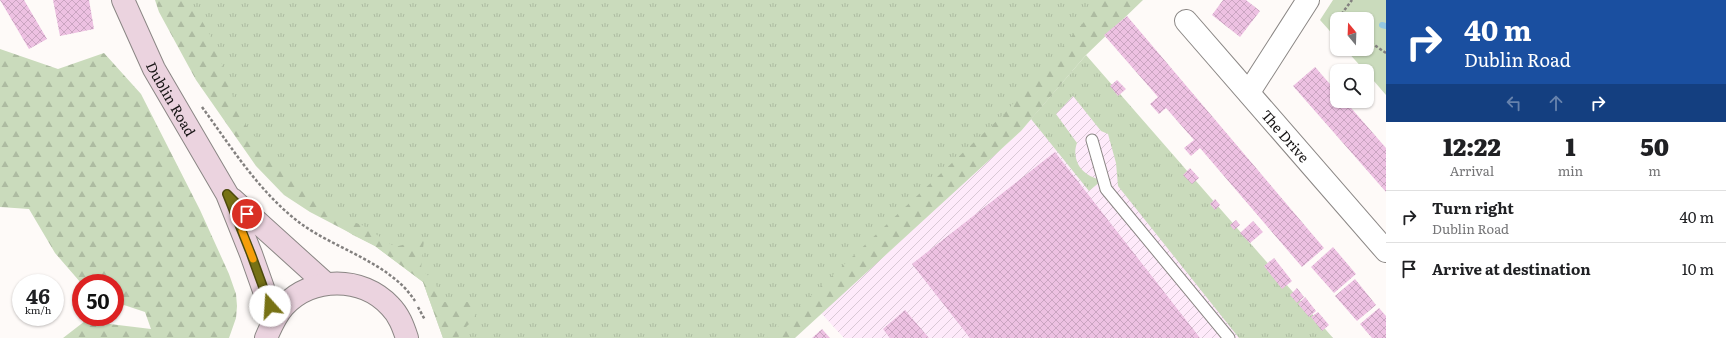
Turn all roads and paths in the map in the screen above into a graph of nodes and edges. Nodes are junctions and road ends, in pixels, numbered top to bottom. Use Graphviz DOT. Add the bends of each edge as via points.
graph roads {
  1 [pos="123,0"];
  2 [pos="1308,0"];
  3 [pos="1352,0"];
  4 [pos="1343,12"];
  5 [pos="1186,21"];
  6 [pos="1374,45"];
  7 [pos="1386,54"];
  8 [pos="1249,92"];
  9 [pos="200,104"];
  10 [pos="1092,140"];
  11 [pos="227,194"];
  12 [pos="1386,251"];
  13 [pos="326,284"];
  14 [pos="426,326"];
  15 [pos="270,329"];
  16 [pos="407,338"];
  17 [pos="1229,338"];
  1 -- 11 [label="main road, Dublin Road" via="154,69"];
  2 -- 8 [label="street"];
  3 -- 4 [label="path"];
  5 -- 8 [label="street, The Drive"];
  6 -- 7 [label="path"];
  8 -- 12 [label="street, The Drive"];
  9 -- 14 [label="path" via="270,198 300,223 328,241 366,260 408,290 422,313"];
  10 -- 17 [label="lane" via="1106,189"];
  11 -- 13 [label="main road, Dublin Road"];
  11 -- 15 [label="main road, Dublin Road" via="251,254"];
  13 -- 15 [label="main road" via="298,294 285,306"];
  13 -- 16 [label="main road" via="358,286 375,294 398,316"];
}
